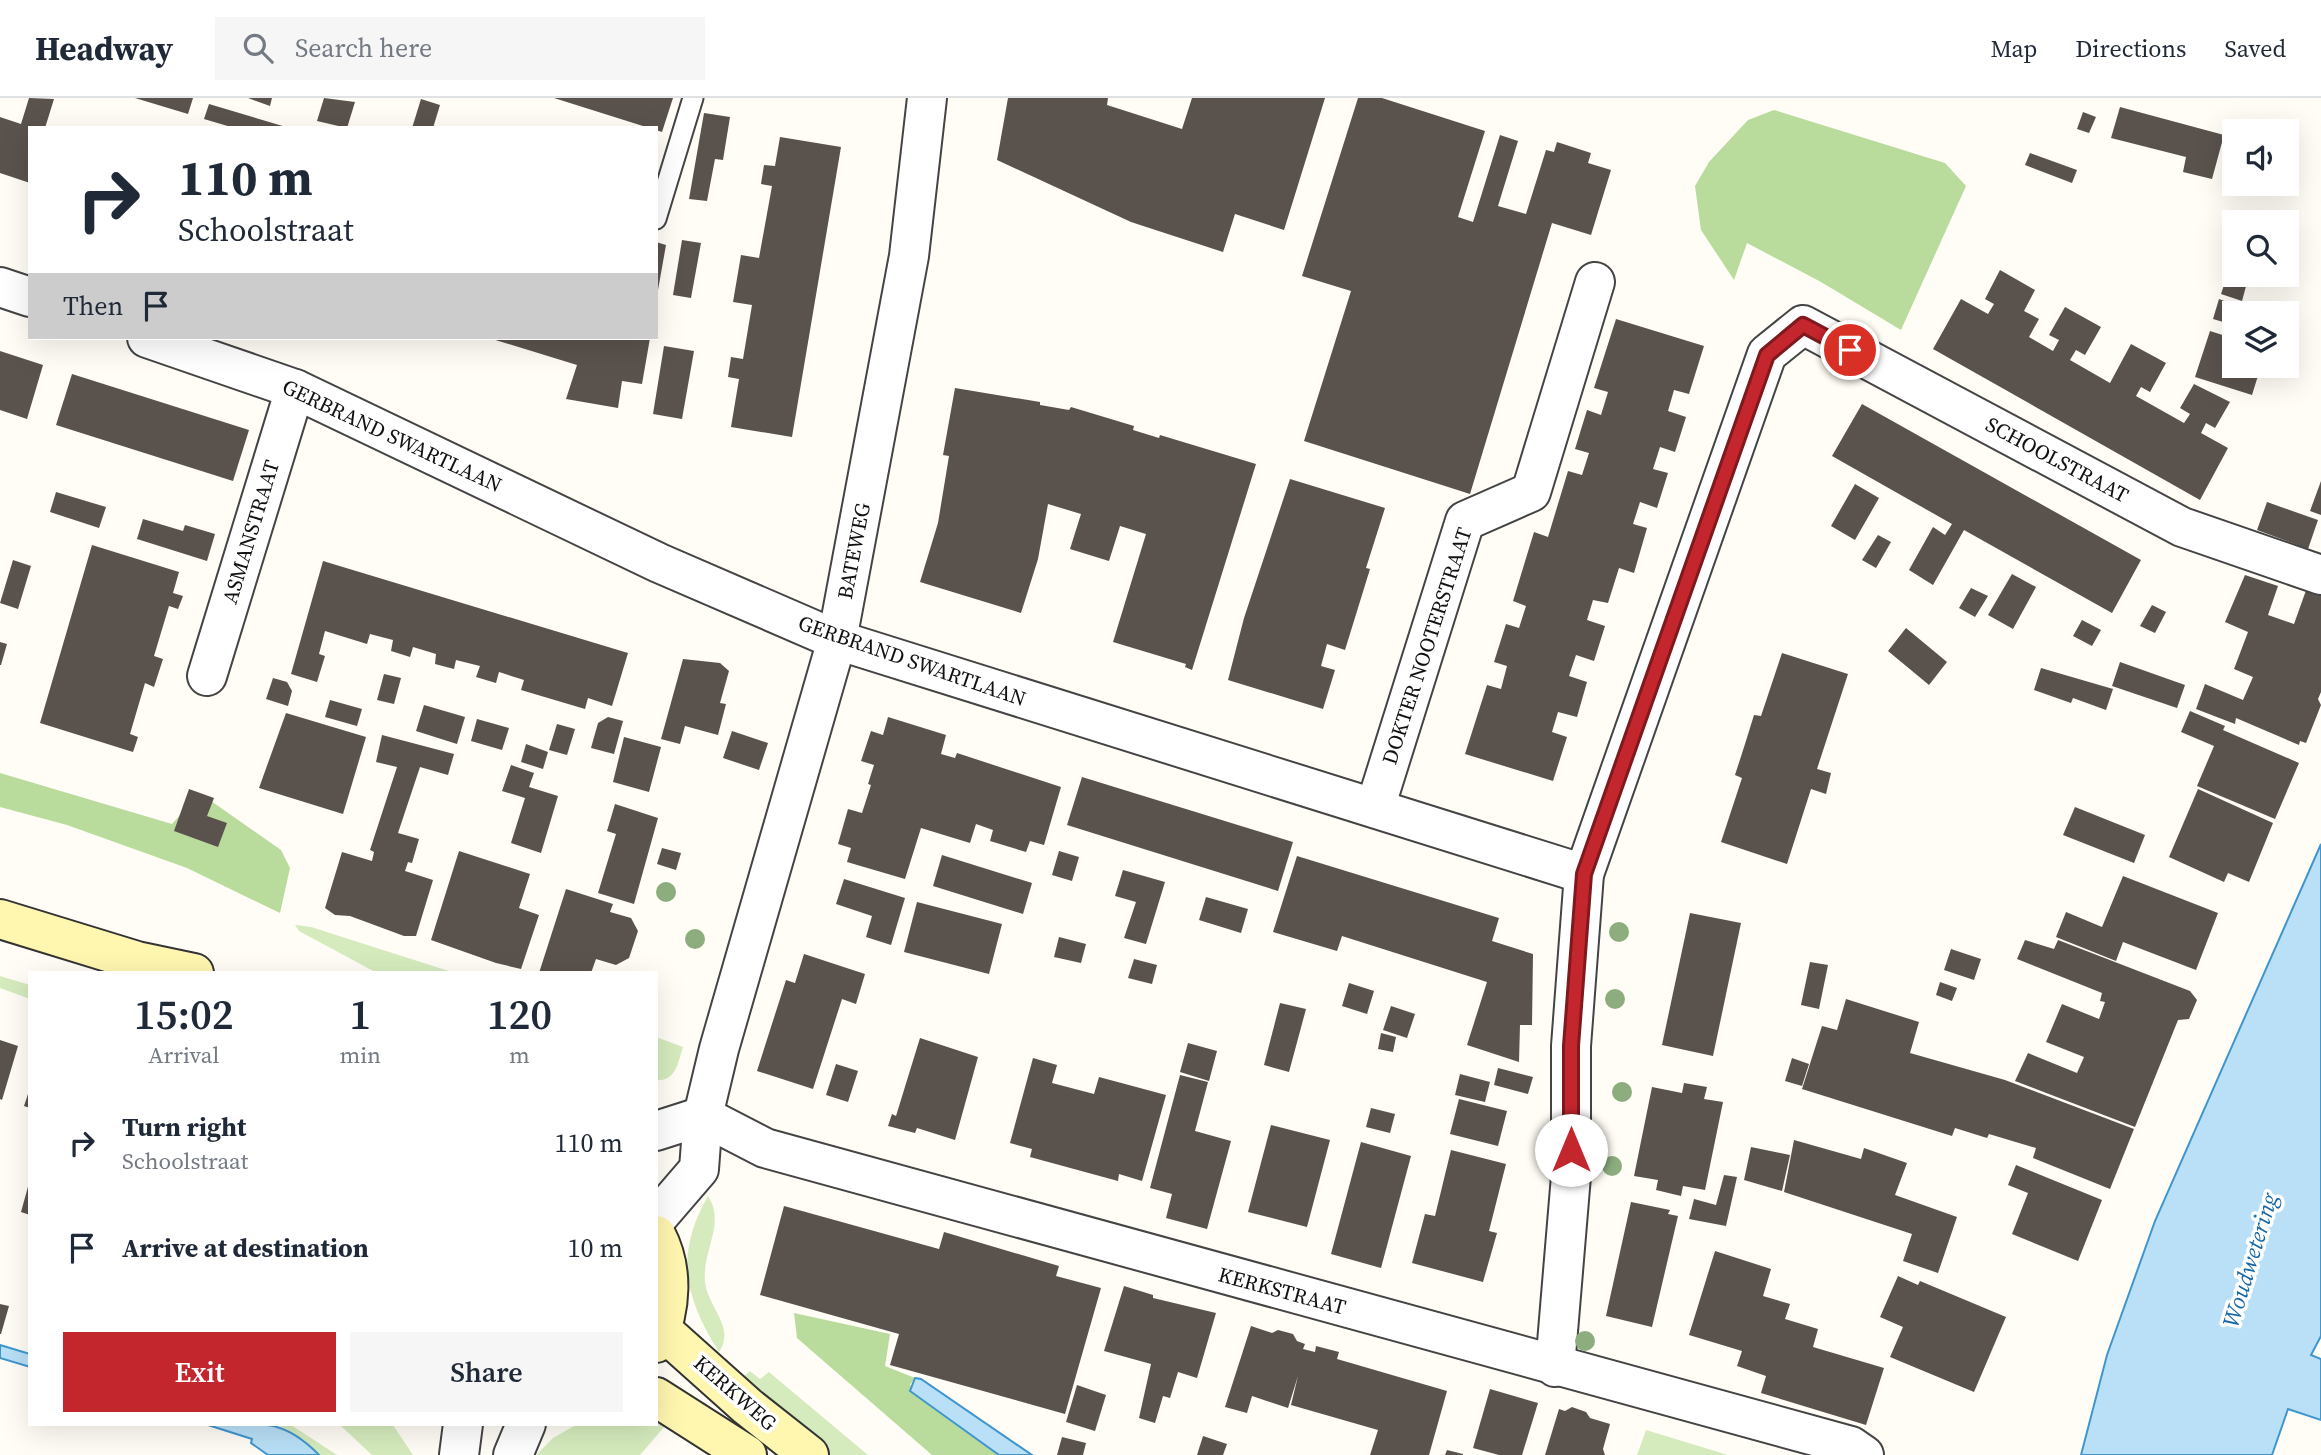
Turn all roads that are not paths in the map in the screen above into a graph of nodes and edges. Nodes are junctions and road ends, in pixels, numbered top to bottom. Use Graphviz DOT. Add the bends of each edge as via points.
graph roads {
  1 [pos="693,98"];
  2 [pos="927,98"];
  3 [pos="658,212"];
  4 [pos="1595,282"];
  5 [pos="0,287"];
  6 [pos="28,296"];
  7 [pos="153,340"];
  8 [pos="295,388"];
  9 [pos="2321,575"];
  10 [pos="837,640"];
  11 [pos="207,676"];
  12 [pos="1375,808"];
  13 [pos="1584,874"];
  14 [pos="0,919"];
  15 [pos="147,967"];
  16 [pos="178,971"];
  17 [pos="703,1116"];
  18 [pos="658,1130"];
  19 [pos="658,1217"];
  20 [pos="658,1242"];
  21 [pos="659,1336"];
  22 [pos="1555,1367"];
  23 [pos="658,1398"];
  24 [pos="463,1426"];
  25 [pos="525,1426"];
  26 [pos="459,1455"];
  27 [pos="513,1455"];
  28 [pos="747,1455"];
  29 [pos="809,1455"];
  30 [pos="1864,1455"];
  1 -- 3 [label="lane"];
  2 -- 10 [label="street, BATEWEG" via="909,256"];
  4 -- 12 [label="street, DOKTER NOOTERSTRAAT" via="1531,492 1465,521"];
  5 -- 6 [label="street"];
  7 -- 8 [label="street, GERBRAND SWARTLAAN"];
  8 -- 10 [label="street, GERBRAND SWARTLAAN" via="659,563"];
  8 -- 11 [label="street, ASMANSTRAAT"];
  9 -- 13 [label="street, SCHOOLSTRAAT" via="2182,527 1803,325 1767,355"];
  10 -- 12 [label="street, GERBRAND SWARTLAAN"];
  10 -- 17 [label="street, BATEWEG"];
  12 -- 13 [label="street, GERBRAND SWARTLAAN"];
  13 -- 22 [label="street" via="1571,1046 1571,1175"];
  14 -- 15 [label="main road"];
  15 -- 16 [label="main road"];
  17 -- 18 [label="street"];
  17 -- 19 [label="street, BATEWEG" via="699,1169"];
  17 -- 22 [label="street, KERKSTRAAT" via="765,1148"];
  20 -- 21 [label="main road" via="668,1276 667,1313"];
  21 -- 29 [label="main road, KERKWEG"];
  22 -- 30 [label="street, KERKSTRAAT" via="1851,1446"];
  23 -- 28 [label="main road, KERKWEG"];
  24 -- 26 [label="street"];
  25 -- 27 [label="street"];
}
